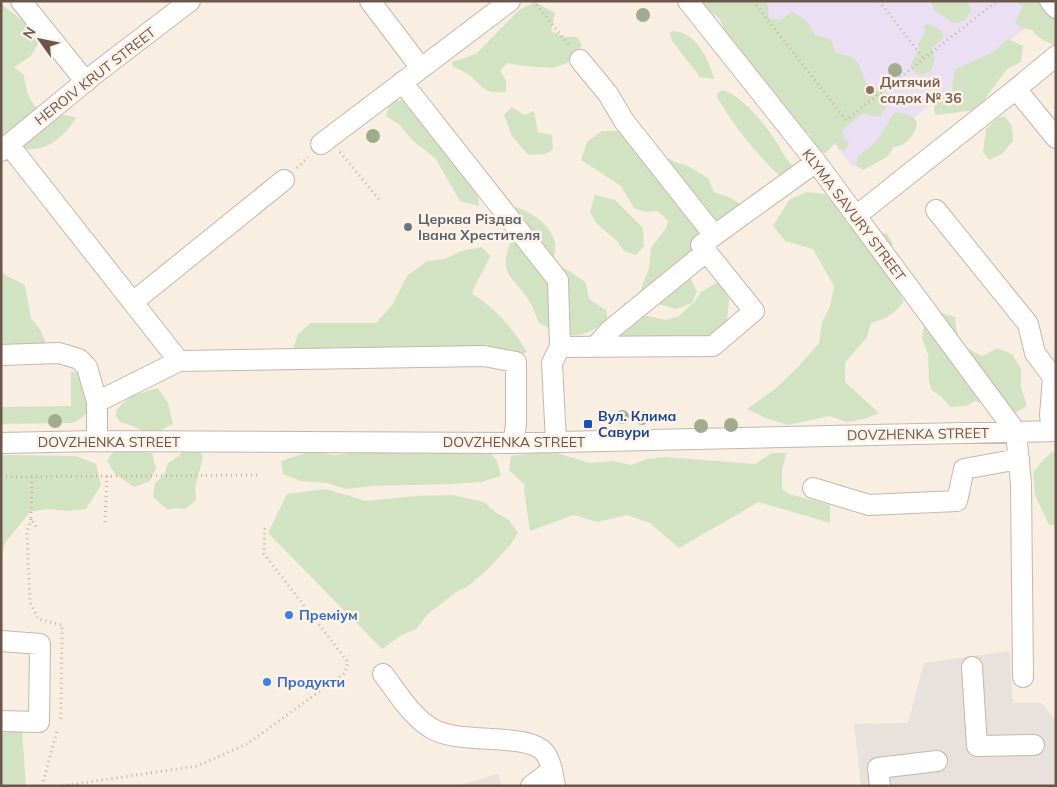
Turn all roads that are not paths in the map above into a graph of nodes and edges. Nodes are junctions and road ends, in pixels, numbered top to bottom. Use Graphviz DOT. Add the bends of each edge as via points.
graph roads {
  1 [pos="21,1"];
  2 [pos="190,1"];
  3 [pos="370,1"];
  4 [pos="510,1"];
  5 [pos="688,1"];
  6 [pos="1050,1"];
  7 [pos="1056,8"];
  8 [pos="1056,56"];
  9 [pos="580,60"];
  10 [pos="421,68"];
  11 [pos="86,82"];
  12 [pos="402,82"];
  13 [pos="1016,89"];
  14 [pos="1056,138"];
  15 [pos="325,141"];
  16 [pos="5,148"];
  17 [pos="816,162"];
  18 [pos="284,180"];
  19 [pos="936,210"];
  20 [pos="856,216"];
  21 [pos="710,244"];
  22 [pos="133,302"];
  23 [pos="560,347"];
  24 [pos="595,347"];
  25 [pos="1,355"];
  26 [pos="179,362"];
  27 [pos="97,402"];
  28 [pos="1054,431"];
  29 [pos="1016,432"];
  30 [pos="97,441"];
  31 [pos="556,442"];
  32 [pos="1,443"];
  33 [pos="513,443"];
  34 [pos="1019,459"];
  35 [pos="812,488"];
  36 [pos="1,641"];
  37 [pos="972,667"];
  38 [pos="383,674"];
  39 [pos="1023,677"];
  40 [pos="1,721"];
  41 [pos="1034,745"];
  42 [pos="937,761"];
  43 [pos="553,778"];
  44 [pos="531,786"];
  45 [pos="880,786"];
  1 -- 11 [label="street"];
  2 -- 11 [label="street, HEROIV KRUT STREET"];
  3 -- 10 [label="street"];
  4 -- 10 [label="street"];
  5 -- 17 [label="street, KLYMA SAVURY STREET"];
  6 -- 7 [label="street"];
  8 -- 13 [label="street"];
  9 -- 21 [label="street" via="608,94"];
  10 -- 12 [label="street"];
  11 -- 16 [label="street, HEROIV KRUT STREET"];
  12 -- 15 [label="street"];
  12 -- 23 [label="street" via="558,280"];
  13 -- 14 [label="street"];
  13 -- 20 [label="street"];
  16 -- 22 [label="street"];
  17 -- 20 [label="street, KLYMA SAVURY STREET"];
  17 -- 21 [label="street"];
  18 -- 22 [label="street"];
  19 -- 28 [label="street" via="1028,324 1035,353 1053,377 1050,415"];
  20 -- 29 [label="street, KLYMA SAVURY STREET"];
  21 -- 24 [label="street" via="609,331"];
  21 -- 24 [label="street" via="754,310 712,346"];
  22 -- 26 [label="street"];
  23 -- 24 [label="street"];
  23 -- 31 [label="street" via="552,363"];
  25 -- 27 [label="street" via="59,353 79,359 88,367"];
  26 -- 27 [label="street"];
  26 -- 33 [label="street" via="484,356 516,362"];
  27 -- 30 [label="street"];
  28 -- 29 [label="street, DOVZHENKA STREET"];
  29 -- 31 [label="street, DOVZHENKA STREET"];
  29 -- 34 [label="street"];
  30 -- 32 [label="street, DOVZHENKA STREET"];
  30 -- 33 [label="street, DOVZHENKA STREET"];
  31 -- 33 [label="street, DOVZHENKA STREET"];
  34 -- 35 [label="street" via="964,469 958,501 870,505"];
  34 -- 39 [label="street"];
  36 -- 40 [label="street" via="40,644 40,653 39,722"];
  37 -- 41 [label="street" via="977,746"];
  38 -- 43 [label="street" via="419,719 432,729 452,737 510,740 539,746 546,754"];
  42 -- 45 [label="street" via="878,768"];
  43 -- 44 [label="street"];
}
